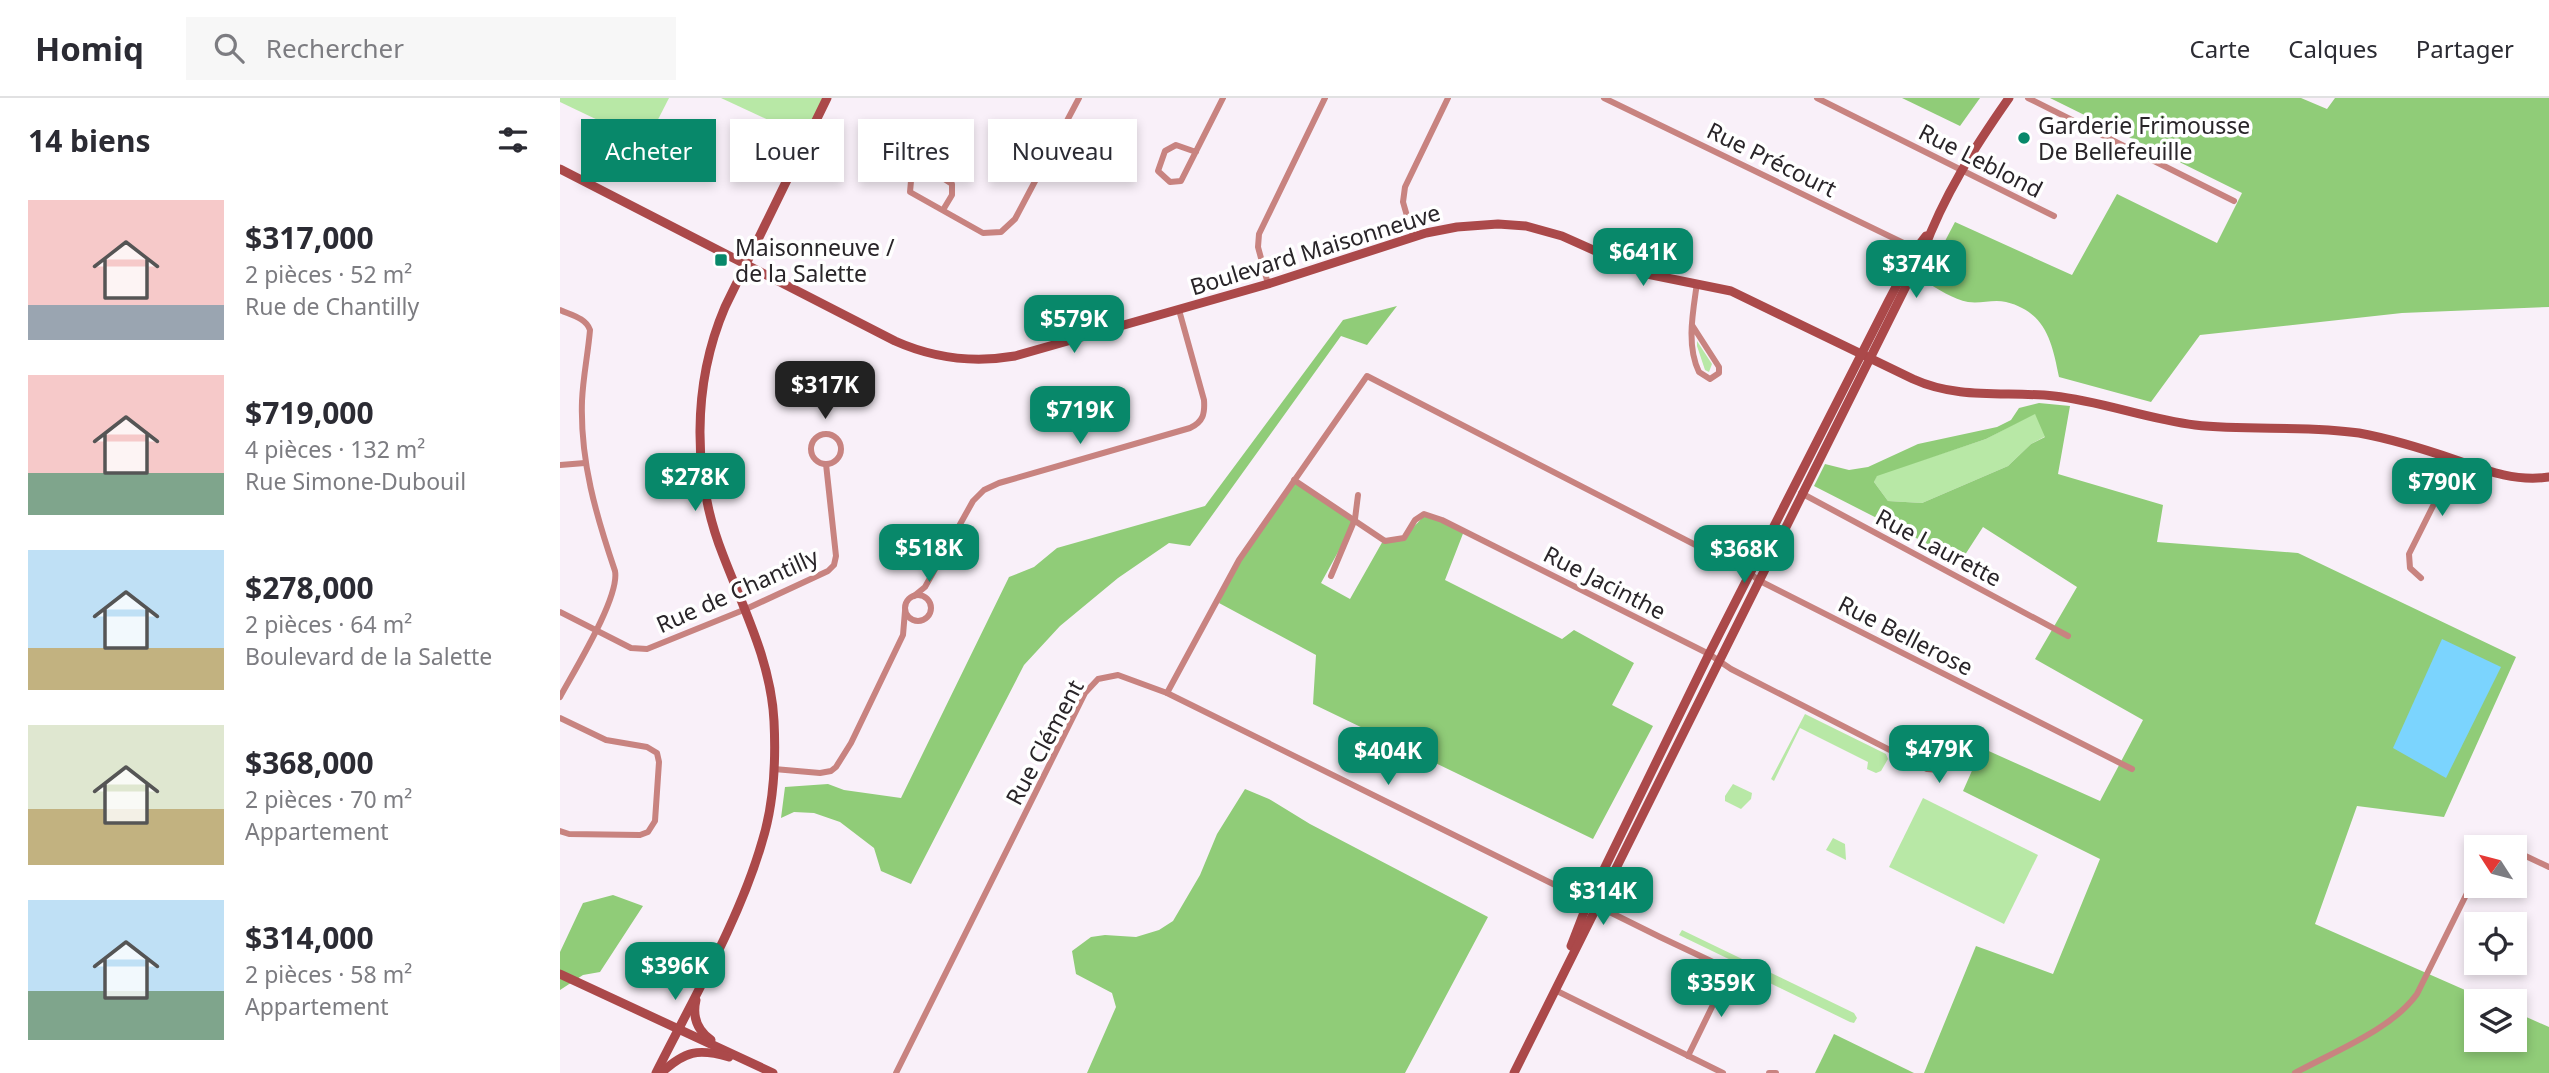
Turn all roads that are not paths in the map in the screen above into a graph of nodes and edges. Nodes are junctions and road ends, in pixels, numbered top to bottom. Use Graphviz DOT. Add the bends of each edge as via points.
graph roads {
  1 [pos="827,98"];
  2 [pos="1079,98"];
  3 [pos="1223,98"];
  4 [pos="1325,98"];
  5 [pos="1448,98"];
  6 [pos="1604,98"];
  7 [pos="1817,98"];
  8 [pos="2009,98"];
  9 [pos="2028,98"];
  10 [pos="1196,152"];
  11 [pos="560,169"];
  12 [pos="1961,169"];
  13 [pos="2234,201"];
  14 [pos="943,210"];
  15 [pos="2054,216"];
  16 [pos="1413,237"];
  17 [pos="1919,251"];
  18 [pos="746,263"];
  19 [pos="1697,283"];
  20 [pos="1268,284"];
  21 [pos="560,310"];
  22 [pos="1179,310"];
  23 [pos="1692,325"];
  24 [pos="1866,355"];
  25 [pos="2456,460"];
  26 [pos="585,463"];
  27 [pos="826,464"];
  28 [pos="560,465"];
  29 [pos="2549,477"];
  30 [pos="1294,480"];
  31 [pos="1797,491"];
  32 [pos="1358,495"];
  33 [pos="1354,520"];
  34 [pos="1750,573"];
  35 [pos="1331,576"];
  36 [pos="931,578"];
  37 [pos="2421,578"];
  38 [pos="1758,580"];
  39 [pos="914,596"];
  40 [pos="930,601"];
  41 [pos="746,609"];
  42 [pos="905,611"];
  43 [pos="560,612"];
  44 [pos="920,622"];
  45 [pos="595,630"];
  46 [pos="903,635"];
  47 [pos="2068,636"];
  48 [pos="1709,654"];
  49 [pos="1718,662"];
  50 [pos="1167,693"];
  51 [pos="560,697"];
  52 [pos="560,718"];
  53 [pos="1911,759"];
  54 [pos="774,769"];
  55 [pos="2132,769"];
  56 [pos="560,831"];
  57 [pos="2527,857"];
  58 [pos="2549,867"];
  59 [pos="2465,898"];
  60 [pos="1592,904"];
  61 [pos="560,974"];
  62 [pos="698,989"];
  63 [pos="1555,989"];
  64 [pos="679,1028"];
  65 [pos="726,1051"];
  66 [pos="1688,1056"];
  67 [pos="750,1062"];
  68 [pos="659,1073"];
  69 [pos="773,1073"];
  70 [pos="896,1073"];
  71 [pos="1514,1073"];
  72 [pos="1723,1073"];
  73 [pos="1769,1073"];
  74 [pos="1776,1073"];
  75 [pos="2295,1073"];
  1 -- 18 [label="street"];
  2 -- 14 [label="street" via="1015,219 1001,232 983,233"];
  3 -- 10 [label="street"];
  4 -- 20 [label="street" via="1259,234"];
  5 -- 16 [label="street" via="1405,187"];
  6 -- 17 [label="street, Rue Précourt"];
  7 -- 12 [label="street, Rue Leblond"];
  8 -- 12 [label="street"];
  9 -- 13 [label="street"];
  10 -- 10 [label="street" via="1181,181 1170,182 1158,171 1165,151 1176,145"];
  11 -- 18 [label="street, Boulevard Maisonneuve"];
  12 -- 15 [label="street, Rue Leblond"];
  12 -- 17 [label="street"];
  14 -- 14 [label="street" via="909,192 920,170 952,184 953,195"];
  16 -- 19 [label="street, Boulevard Maisonneuve" via="1474,225 1525,226 1562,236 1647,274"];
  16 -- 20 [label="street, Boulevard Maisonneuve"];
  17 -- 24 [label="street"];
  18 -- 22 [label="street, Boulevard Maisonneuve" via="895,341 955,358 1015,356"];
  18 -- 41 [label="street" via="712,344 701,431 713,526"];
  19 -- 23 [label="street"];
  19 -- 24 [label="street, Boulevard Maisonneuve" via="1738,293"];
  20 -- 22 [label="street, Boulevard Maisonneuve"];
  21 -- 26 [label="street" via="586,322 590,330 582,402"];
  22 -- 36 [label="street" via="1204,400 1199,422 984,490 973,501"];
  23 -- 23 [label="street" via="1696,366 1710,379 1719,367"];
  24 -- 25 [label="street, Boulevard Maisonneuve" via="1918,382 1949,391 2052,396 2195,425 2356,433"];
  24 -- 31 [label="street"];
  25 -- 29 [label="street, Boulevard Maisonneuve" via="2509,478"];
  25 -- 37 [label="street" via="2409,554 2410,568"];
  26 -- 28 [label="street"];
  26 -- 45 [label="street" via="616,578"];
  27 -- 27 [label="street, Rue de Chantilly" via="838,457 840,447 833,436 824,434 816,438 811,450"];
  27 -- 41 [label="street, Rue de Chantilly" via="834,565"];
  30 -- 33 [label="street, Rue Jacinthe"];
  30 -- 34 [label="street, Rue Bellerose" via="1367,376"];
  30 -- 50 [label="street" via="1238,560"];
  31 -- 34 [label="street"];
  31 -- 38 [label="street"];
  31 -- 47 [label="street, Rue Laurette"];
  32 -- 33 [label="street"];
  33 -- 35 [label="street"];
  33 -- 48 [label="street, Rue Jacinthe" via="1385,541 1404,538 1424,514 1442,520"];
  34 -- 38 [label="street, Rue Bellerose"];
  34 -- 48 [label="street"];
  36 -- 39 [label="street"];
  36 -- 40 [label="street"];
  38 -- 49 [label="street"];
  38 -- 55 [label="street, Rue Bellerose"];
  39 -- 40 [label="street"];
  39 -- 42 [label="street"];
  40 -- 44 [label="street" via="931,612"];
  41 -- 45 [label="street, Rue de Chantilly" via="647,649 631,648"];
  41 -- 54 [label="street" via="771,693"];
  42 -- 44 [label="street"];
  42 -- 46 [label="street"];
  43 -- 45 [label="street, Rue de Chantilly"];
  44 -- 46 [label="street"];
  45 -- 51 [label="street"];
  46 -- 54 [label="street" via="836,767 825,773"];
  48 -- 49 [label="street, Rue Jacinthe"];
  48 -- 60 [label="street"];
  49 -- 53 [label="street, Rue Jacinthe"];
  49 -- 60 [label="street"];
  50 -- 60 [label="street, Rue Clément"];
  50 -- 70 [label="street, Rue Clément" via="1118,675 1098,679 1085,692"];
  52 -- 56 [label="street" via="606,740 648,747 657,753 659,762 655,821 648,832"];
  53 -- 53 [label="street, Rue Jacinthe" via="1936,771 1944,768 1948,757 1937,746 1928,748 1917,760"];
  54 -- 62 [label="street" via="769,813 754,866"];
  57 -- 58 [label="street"];
  59 -- 75 [label="street" via="2407,1008"];
  60 -- 63 [label="street"];
  60 -- 66 [label="street, Rue Clément" via="1730,970"];
  61 -- 64 [label="street"];
  62 -- 64 [label="street"];
  62 -- 65 [label="street" via="696,1021 705,1035"];
  63 -- 66 [label="street"];
  63 -- 71 [label="street"];
  64 -- 65 [label="street"];
  64 -- 68 [label="street"];
  65 -- 67 [label="street"];
  66 -- 72 [label="street"];
  67 -- 68 [label="street" via="707,1051 674,1061"];
  67 -- 69 [label="street"];
  73 -- 74 [label="street"];
}
